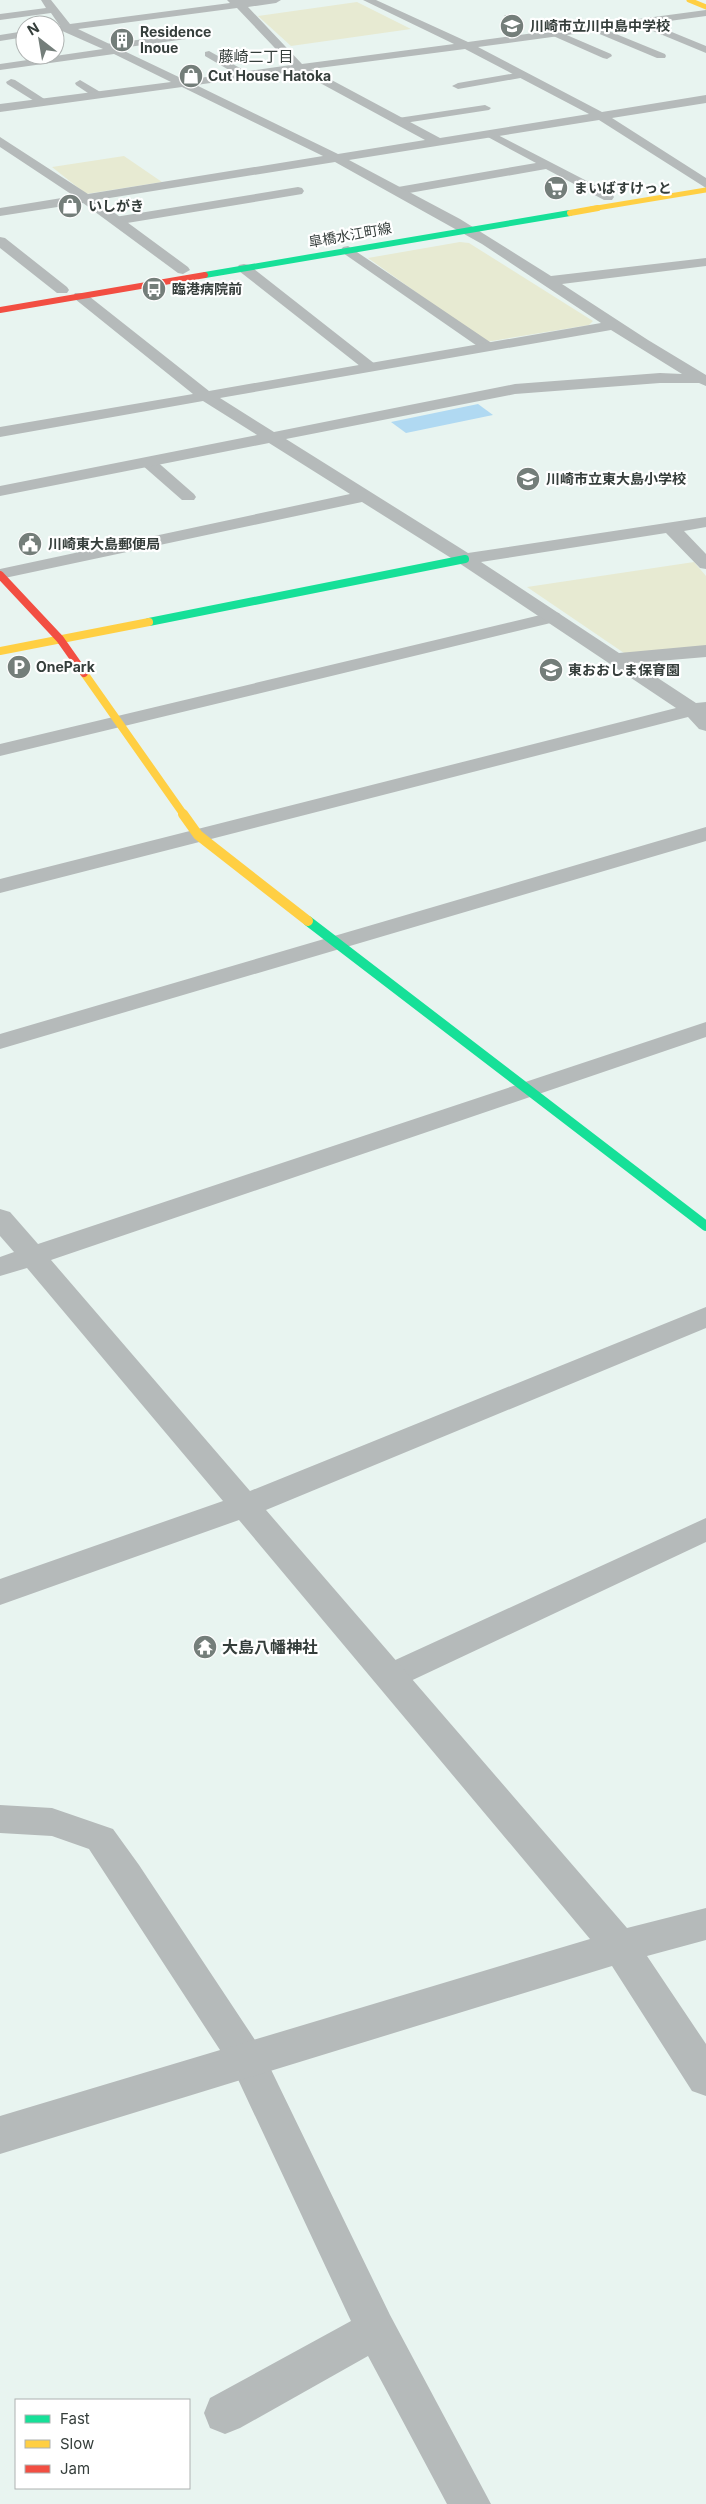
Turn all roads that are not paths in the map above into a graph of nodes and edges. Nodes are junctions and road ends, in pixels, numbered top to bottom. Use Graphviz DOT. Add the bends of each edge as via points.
graph roads {
  1 [pos="276,0"];
  2 [pos="368,0"];
  3 [pos="689,0"];
  4 [pos="235,2"];
  5 [pos="50,5"];
  6 [pos="706,7"];
  7 [pos="706,13"];
  8 [pos="0,17"];
  9 [pos="640,22"];
  10 [pos="65,28"];
  11 [pos="594,28"];
  12 [pos="65,31"];
  13 [pos="556,33"];
  14 [pos="15,36"];
  15 [pos="182,37"];
  16 [pos="0,38"];
  17 [pos="706,43"];
  18 [pos="694,45"];
  19 [pos="466,46"];
  20 [pos="111,49"];
  21 [pos="706,50"];
  22 [pos="209,54"];
  23 [pos="607,56"];
  24 [pos="660,56"];
  25 [pos="0,67"];
  26 [pos="300,68"];
  27 [pos="245,75"];
  28 [pos="522,75"];
  29 [pos="11,82"];
  30 [pos="80,83"];
  31 [pos="184,83"];
  32 [pos="458,86"];
  33 [pos="544,86"];
  34 [pos="527,89"];
  35 [pos="98,95"];
  36 [pos="706,100"];
  37 [pos="43,102"];
  38 [pos="0,108"];
  39 [pos="485,108"];
  40 [pos="601,116"];
  41 [pos="398,121"];
  42 [pos="490,134"];
  43 [pos="0,141"];
  44 [pos="438,142"];
  45 [pos="19,154"];
  46 [pos="0,157"];
  47 [pos="340,159"];
  48 [pos="546,165"];
  49 [pos="705,184"];
  50 [pos="298,191"];
  51 [pos="398,191"];
  52 [pos="608,197"];
  53 [pos="85,198"];
  54 [pos="0,212"];
  55 [pos="115,221"];
  56 [pos="462,226"];
  57 [pos="0,241"];
  58 [pos="348,250"];
  59 [pos="706,262"];
  60 [pos="244,268"];
  61 [pos="183,270"];
  62 [pos="548,281"];
  63 [pos="62,290"];
  64 [pos="80,296"];
  65 [pos="0,301"];
  66 [pos="0,310"];
  67 [pos="613,325"];
  68 [pos="488,347"];
  69 [pos="370,367"];
  70 [pos="705,380"];
  71 [pos="204,395"];
  72 [pos="0,432"];
  73 [pos="272,438"];
  74 [pos="148,462"];
  75 [pos="0,491"];
  76 [pos="365,496"];
  77 [pos="188,497"];
  78 [pos="706,522"];
  79 [pos="670,527"];
  80 [pos="465,559"];
  81 [pos="706,564"];
  82 [pos="0,575"];
  83 [pos="554,617"];
  84 [pos="60,639"];
  85 [pos="0,651"];
  86 [pos="706,651"];
  87 [pos="618,659"];
  88 [pos="699,709"];
  89 [pos="119,723"];
  90 [pos="706,725"];
  91 [pos="0,750"];
  92 [pos="706,834"];
  93 [pos="198,835"];
  94 [pos="0,886"];
  95 [pos="337,944"];
  96 [pos="706,1029"];
  97 [pos="0,1042"];
  98 [pos="527,1088"];
  99 [pos="0,1218"];
  100 [pos="706,1226"];
  101 [pos="32,1256"];
  102 [pos="0,1267"];
  103 [pos="706,1316"];
  104 [pos="244,1506"];
  105 [pos="706,1529"];
  106 [pos="0,1592"];
  107 [pos="391,1676"];
  108 [pos="0,1819"];
  109 [pos="706,1924"];
  110 [pos="620,1947"];
  111 [pos="248,2061"];
  112 [pos="706,2078"];
  113 [pos="0,2135"];
  114 [pos="376,2329"];
  115 [pos="225,2413"];
  116 [pos="470,2504"];
  1 -- 4 [label="street"];
  2 -- 19 [label="street"];
  3 -- 6 [label="street"];
  4 -- 10 [label="street"];
  4 -- 26 [label="street"];
  5 -- 8 [label="street"];
  7 -- 9 [label="street"];
  9 -- 11 [label="street"];
  9 -- 18 [label="lane"];
  11 -- 13 [label="street"];
  11 -- 24 [label="lane"];
  12 -- 20 [label="street"];
  13 -- 19 [label="street"];
  13 -- 23 [label="lane"];
  14 -- 16 [label="street"];
  15 -- 20 [label="lane"];
  17 -- 18 [label="lane"];
  18 -- 21 [label="lane"];
  19 -- 26 [label="street"];
  19 -- 28 [label="street"];
  20 -- 25 [label="street"];
  20 -- 31 [label="street"];
  22 -- 27 [label="lane"];
  26 -- 27 [label="street"];
  26 -- 41 [label="street"];
  27 -- 31 [label="street"];
  28 -- 32 [label="lane"];
  28 -- 33 [label="street"];
  29 -- 37 [label="lane"];
  30 -- 35 [label="lane"];
  31 -- 35 [label="street"];
  31 -- 47 [label="street"];
  33 -- 34 [label="lane"];
  33 -- 40 [label="street"];
  35 -- 37 [label="street"];
  36 -- 40 [label="street"];
  37 -- 38 [label="street"];
  39 -- 41 [label="lane"];
  40 -- 42 [label="street"];
  40 -- 49 [label="street"];
  41 -- 44 [label="street"];
  42 -- 44 [label="street"];
  42 -- 48 [label="lane"];
  43 -- 45 [label="street"];
  44 -- 47 [label="street"];
  45 -- 46 [label="street"];
  45 -- 53 [label="street"];
  47 -- 51 [label="street"];
  47 -- 53 [label="street"];
  48 -- 51 [label="lane"];
  48 -- 52 [label="lane"];
  49 -- 52 [label="street, 皐橋水江町線"];
  49 -- 56 [label="street, 皐橋水江町線"];
  50 -- 55 [label="lane"];
  51 -- 56 [label="street"];
  52 -- 56 [label="street, 皐橋水江町線"];
  53 -- 54 [label="street"];
  53 -- 55 [label="street"];
  55 -- 61 [label="street"];
  56 -- 58 [label="street, 皐橋水江町線"];
  56 -- 61 [label="street, 皐橋水江町線"];
  56 -- 62 [label="street"];
  57 -- 63 [label="street"];
  58 -- 60 [label="street, 皐橋水江町線"];
  58 -- 68 [label="lane"];
  59 -- 62 [label="street"];
  60 -- 64 [label="street, 皐橋水江町線"];
  60 -- 69 [label="lane"];
  61 -- 63 [label="street, 皐橋水江町線"];
  62 -- 67 [label="street"];
  63 -- 65 [label="street, 皐橋水江町線"];
  64 -- 66 [label="street, 皐橋水江町線"];
  64 -- 71 [label="street"];
  67 -- 68 [label="street"];
  67 -- 70 [label="street"];
  68 -- 69 [label="street"];
  69 -- 71 [label="street"];
  70 -- 73 [label="street" via="660,378 515,389"];
  71 -- 72 [label="street"];
  71 -- 73 [label="street"];
  73 -- 74 [label="street"];
  73 -- 76 [label="street"];
  74 -- 75 [label="street"];
  74 -- 77 [label="lane"];
  76 -- 80 [label="street"];
  76 -- 82 [label="street"];
  78 -- 79 [label="street"];
  79 -- 80 [label="street"];
  79 -- 81 [label="street"];
  80 -- 83 [label="street"];
  80 -- 84 [label="street"];
  82 -- 84 [label="street"];
  83 -- 87 [label="street"];
  83 -- 89 [label="lane"];
  84 -- 85 [label="street"];
  84 -- 89 [label="street"];
  86 -- 87 [label="street"];
  87 -- 88 [label="street"];
  88 -- 90 [label="street"];
  88 -- 93 [label="street"];
  89 -- 91 [label="lane"];
  89 -- 93 [label="street"];
  92 -- 95 [label="street"];
  93 -- 94 [label="street"];
  93 -- 95 [label="street"];
  95 -- 97 [label="street"];
  95 -- 98 [label="street"];
  96 -- 98 [label="street"];
  98 -- 100 [label="street"];
  98 -- 101 [label="street"];
  99 -- 101 [label="street"];
  101 -- 102 [label="street"];
  101 -- 104 [label="street"];
  103 -- 104 [label="street"];
  104 -- 106 [label="street"];
  104 -- 107 [label="street"];
  105 -- 107 [label="lane"];
  107 -- 110 [label="street"];
  108 -- 111 [label="lane" via="52,1822 101,1838"];
  109 -- 110 [label="street"];
  110 -- 111 [label="street"];
  110 -- 112 [label="street"];
  111 -- 113 [label="street"];
  111 -- 114 [label="lane"];
  114 -- 115 [label="lane"];
  114 -- 116 [label="lane"];
}
